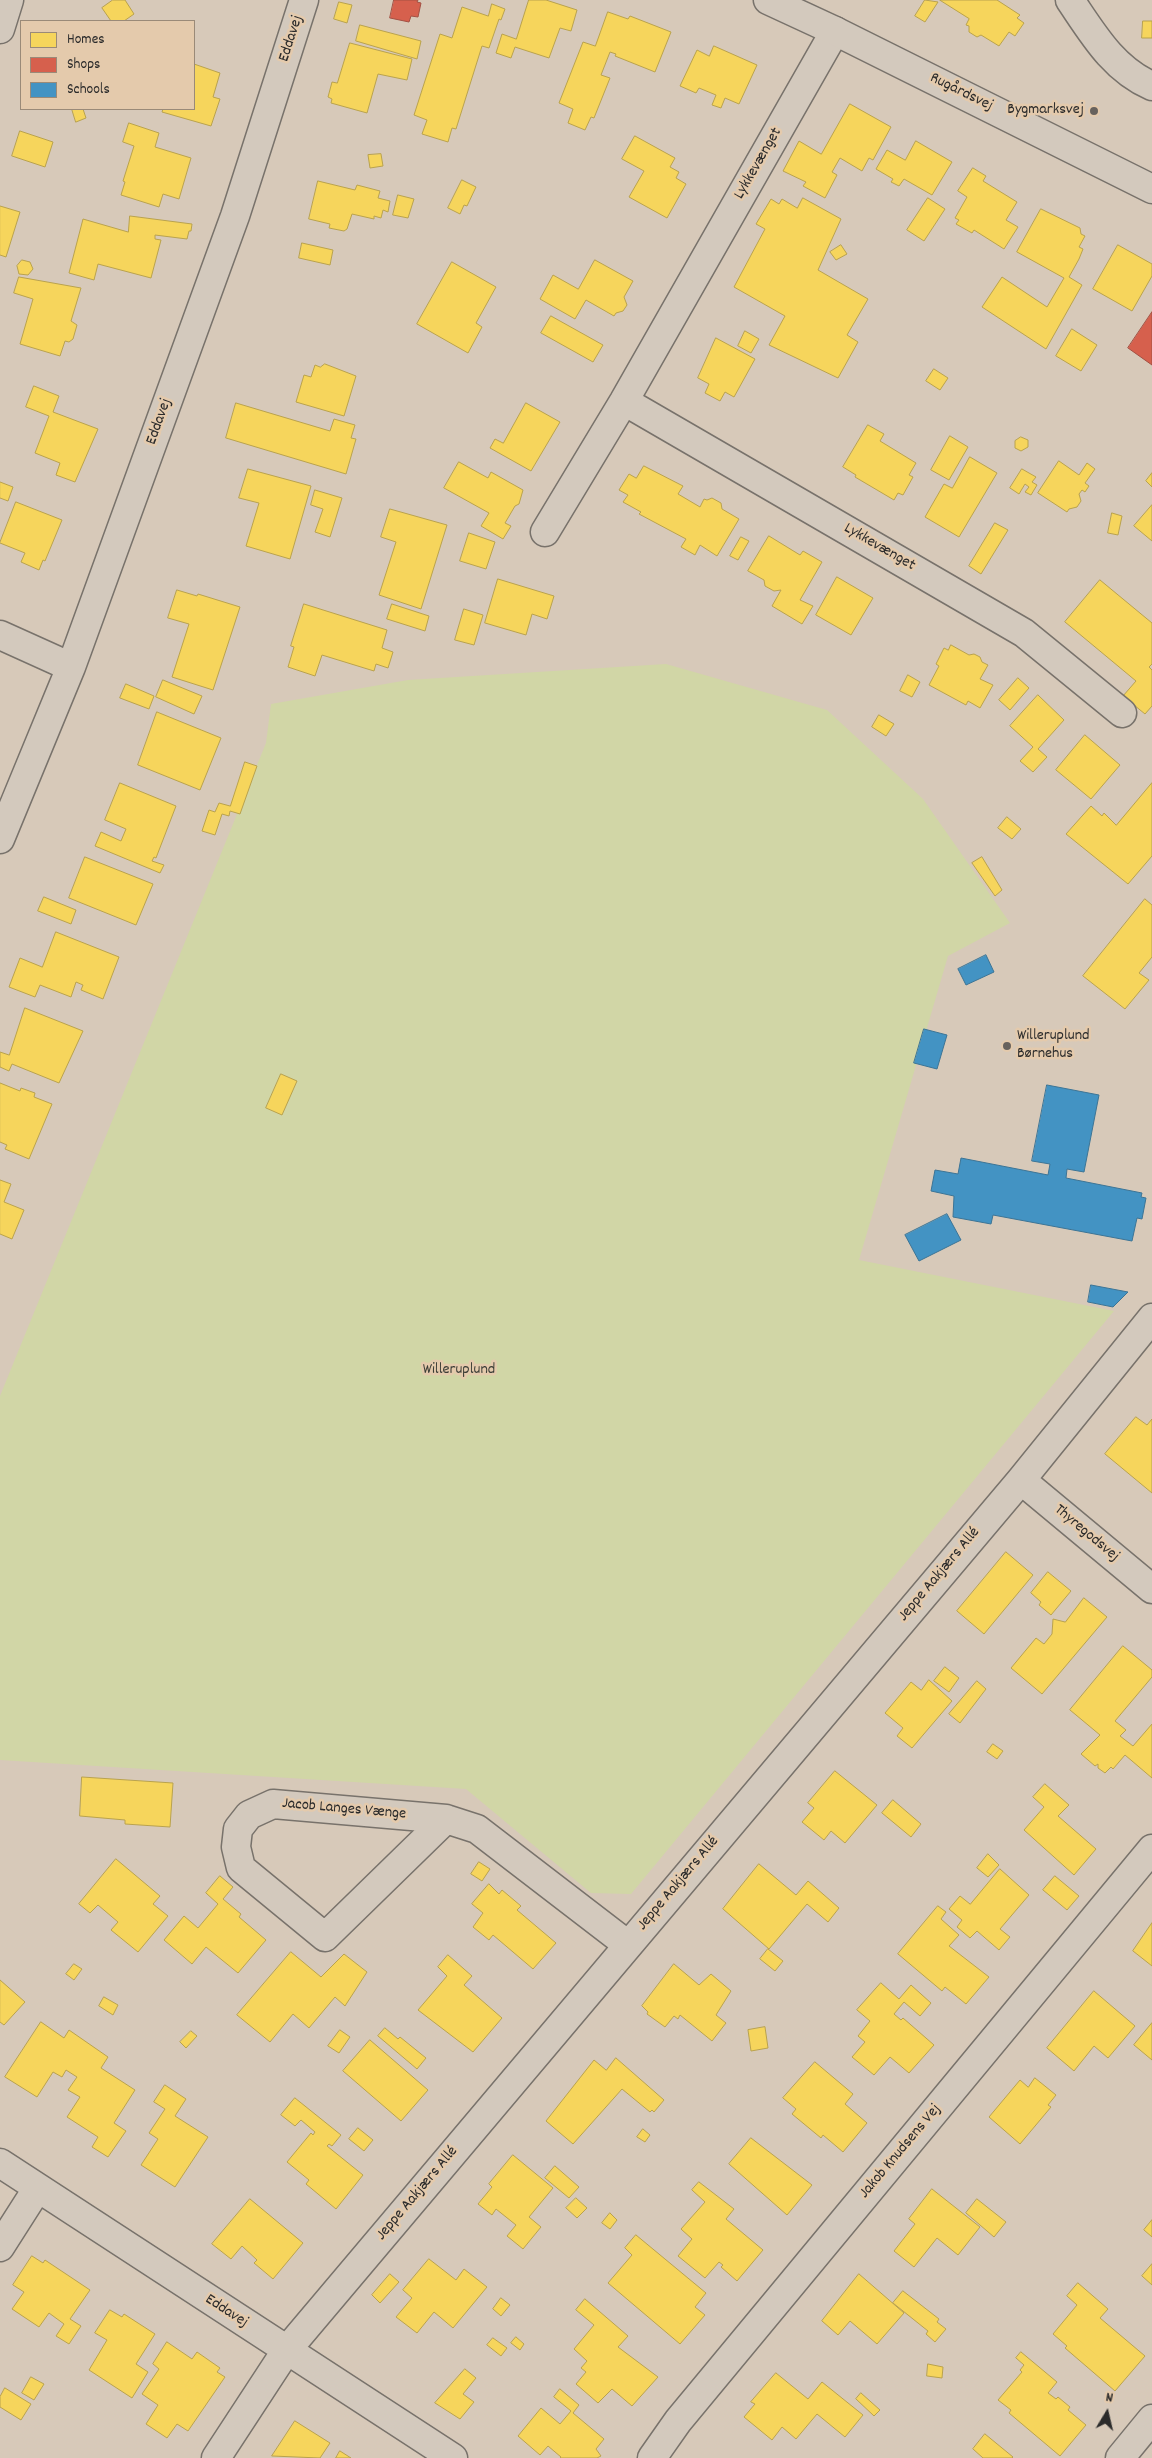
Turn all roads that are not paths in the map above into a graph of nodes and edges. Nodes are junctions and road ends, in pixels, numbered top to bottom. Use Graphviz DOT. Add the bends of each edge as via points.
graph roads {
  1 [pos="9,0"];
  2 [pos="304,0"];
  3 [pos="768,0"];
  4 [pos="1070,0"];
  5 [pos="0,29"];
  6 [pos="836,31"];
  7 [pos="1152,86"];
  8 [pos="1152,189"];
  9 [pos="624,400"];
  10 [pos="545,532"];
  11 [pos="0,635"];
  12 [pos="71,667"];
  13 [pos="1122,713"];
  14 [pos="0,839"];
  15 [pos="1152,1318"];
  16 [pos="1021,1480"];
  17 [pos="1152,1589"];
  18 [pos="446,1820"];
  19 [pos="1152,1849"];
  20 [pos="628,1945"];
  21 [pos="0,2163"];
  22 [pos="37,2189"];
  23 [pos="0,2247"];
  24 [pos="286,2351"];
  25 [pos="1152,2419"];
  26 [pos="216,2458"];
  27 [pos="453,2458"];
  28 [pos="652,2458"];
  29 [pos="1120,2458"];
  1 -- 5 [label="street"];
  2 -- 12 [label="street, Eddavej" via="235,216"];
  3 -- 6 [label="street, Rugårdsvej"];
  4 -- 7 [label="street" via="1104,50 1137,80"];
  6 -- 8 [label="street, Rugårdsvej"];
  6 -- 9 [label="street, Lykkevænget"];
  9 -- 10 [label="street, Lykkevænget"];
  9 -- 13 [label="street, Lykkevænget" via="1024,633"];
  11 -- 12 [label="street"];
  12 -- 14 [label="street, Eddavej"];
  15 -- 16 [label="street, Jeppe Aakjærs Allé"];
  16 -- 17 [label="street, Thyregodsvej"];
  16 -- 20 [label="street, Jeppe Aakjærs Allé"];
  18 -- 18 [label="street, Jacob Langes Vænge" via="273,1804 248,1815 238,1829 236,1847 241,1868 325,1938"];
  18 -- 20 [label="street, Jacob Langes Vænge" via="477,1829"];
  19 -- 28 [label="street, Jakob Knudsens Vej" via="678,2421"];
  20 -- 24 [label="street, Jeppe Aakjærs Allé"];
  21 -- 22 [label="street, Eddavej"];
  22 -- 23 [label="street"];
  22 -- 24 [label="street, Eddavej"];
  24 -- 26 [label="street, Jeppe Aakjærs Allé"];
  24 -- 27 [label="street, Eddavej"];
  25 -- 29 [label="street"];
}
